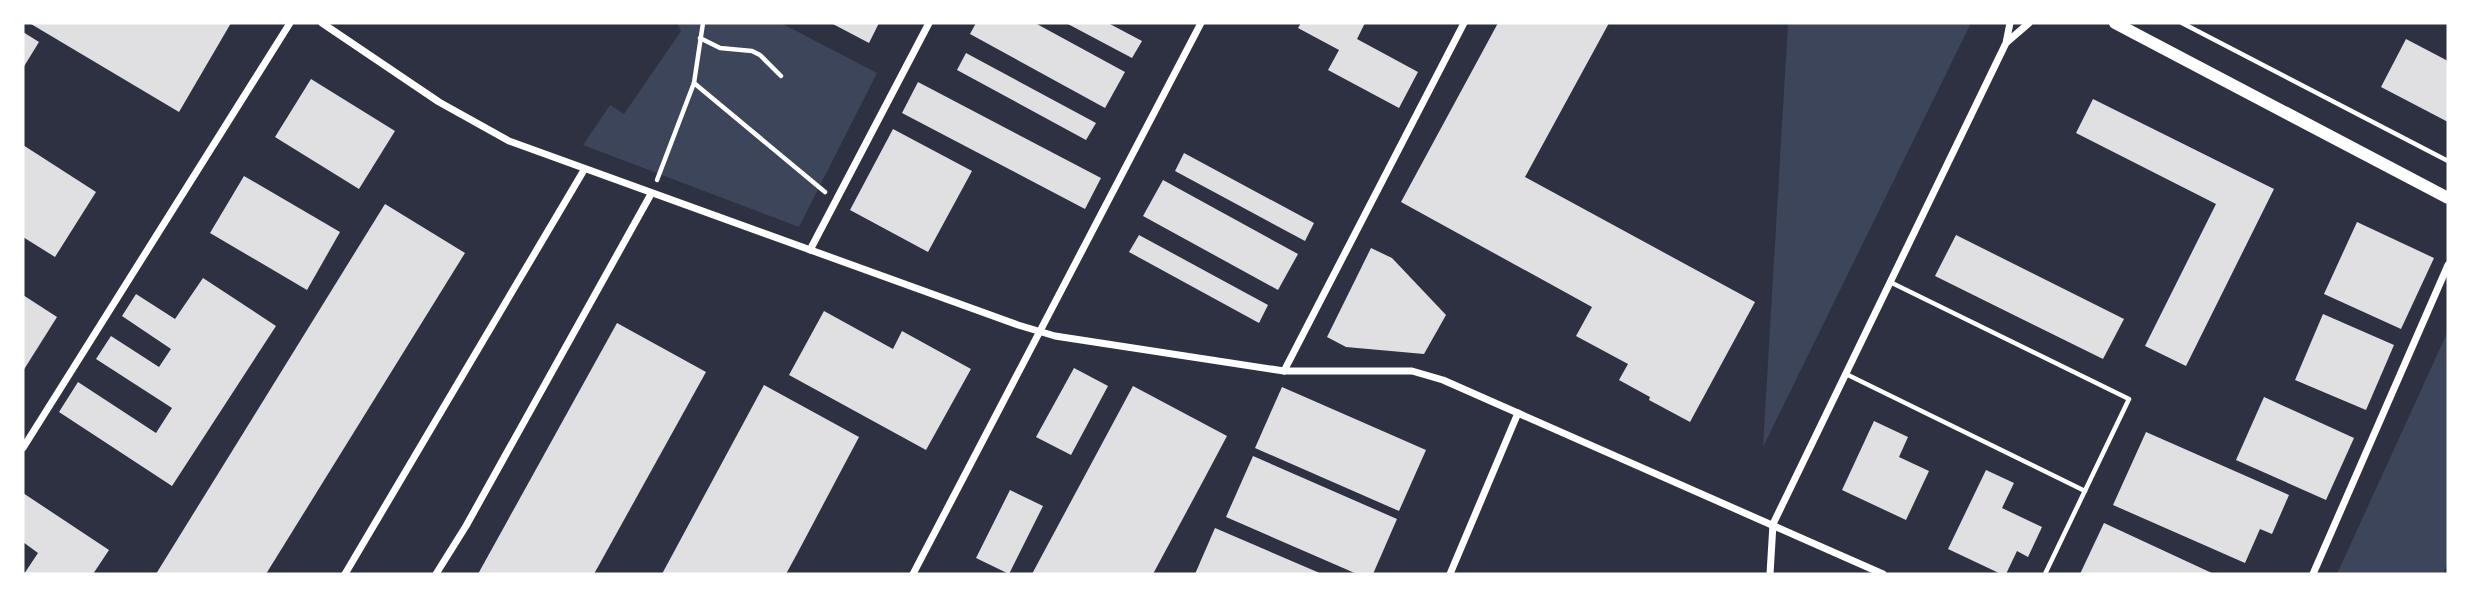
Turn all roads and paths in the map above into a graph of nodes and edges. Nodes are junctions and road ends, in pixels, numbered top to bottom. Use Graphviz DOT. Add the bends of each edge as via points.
graph roads {
  1 [pos="290,23"];
  2 [pos="322,23"];
  3 [pos="702,23"];
  4 [pos="929,23"];
  5 [pos="1202,23"];
  6 [pos="1464,23"];
  7 [pos="2010,23"];
  8 [pos="2029,23"];
  9 [pos="2117,23"];
  10 [pos="2182,23"];
  11 [pos="700,38"];
  12 [pos="2006,43"];
  13 [pos="781,76"];
  14 [pos="694,83"];
  15 [pos="2448,161"];
  16 [pos="584,170"];
  17 [pos="652,194"];
  18 [pos="2448,198"];
  19 [pos="836,200"];
  20 [pos="810,250"];
  21 [pos="2448,265"];
  22 [pos="1890,282"];
  23 [pos="1038,332"];
  24 [pos="1284,371"];
  25 [pos="1846,374"];
  26 [pos="1518,413"];
  27 [pos="23,448"];
  28 [pos="2085,491"];
  29 [pos="1773,524"];
  30 [pos="345,574"];
  31 [pos="436,574"];
  32 [pos="913,574"];
  33 [pos="1450,574"];
  34 [pos="1770,574"];
  35 [pos="1883,574"];
  36 [pos="2045,574"];
  37 [pos="2313,574"];
  1 -- 27 [label="street"];
  2 -- 16 [label="street" via="439,102 509,141"];
  3 -- 11 [label="path"];
  4 -- 19 [label="street"];
  5 -- 23 [label="street"];
  6 -- 24 [label="street"];
  7 -- 12 [label="street"];
  8 -- 12 [label="street"];
  9 -- 18 [label="street"];
  10 -- 15 [label="lane"];
  11 -- 13 [label="path" via="720,48 752,51"];
  11 -- 14 [label="path"];
  12 -- 22 [label="street"];
  14 -- 17 [label="path"];
  14 -- 19 [label="path"];
  16 -- 17 [label="street"];
  16 -- 30 [label="street"];
  17 -- 20 [label="street"];
  17 -- 31 [label="street"];
  19 -- 20 [label="street"];
  20 -- 23 [label="street"];
  21 -- 37 [label="street"];
  22 -- 25 [label="street"];
  22 -- 28 [label="lane" via="2129,399"];
  23 -- 24 [label="street"];
  23 -- 32 [label="street"];
  24 -- 26 [label="street" via="1412,371"];
  25 -- 28 [label="lane"];
  25 -- 29 [label="street"];
  26 -- 29 [label="street"];
  26 -- 33 [label="street"];
  28 -- 36 [label="lane"];
  29 -- 34 [label="street"];
  29 -- 35 [label="street"];
}
